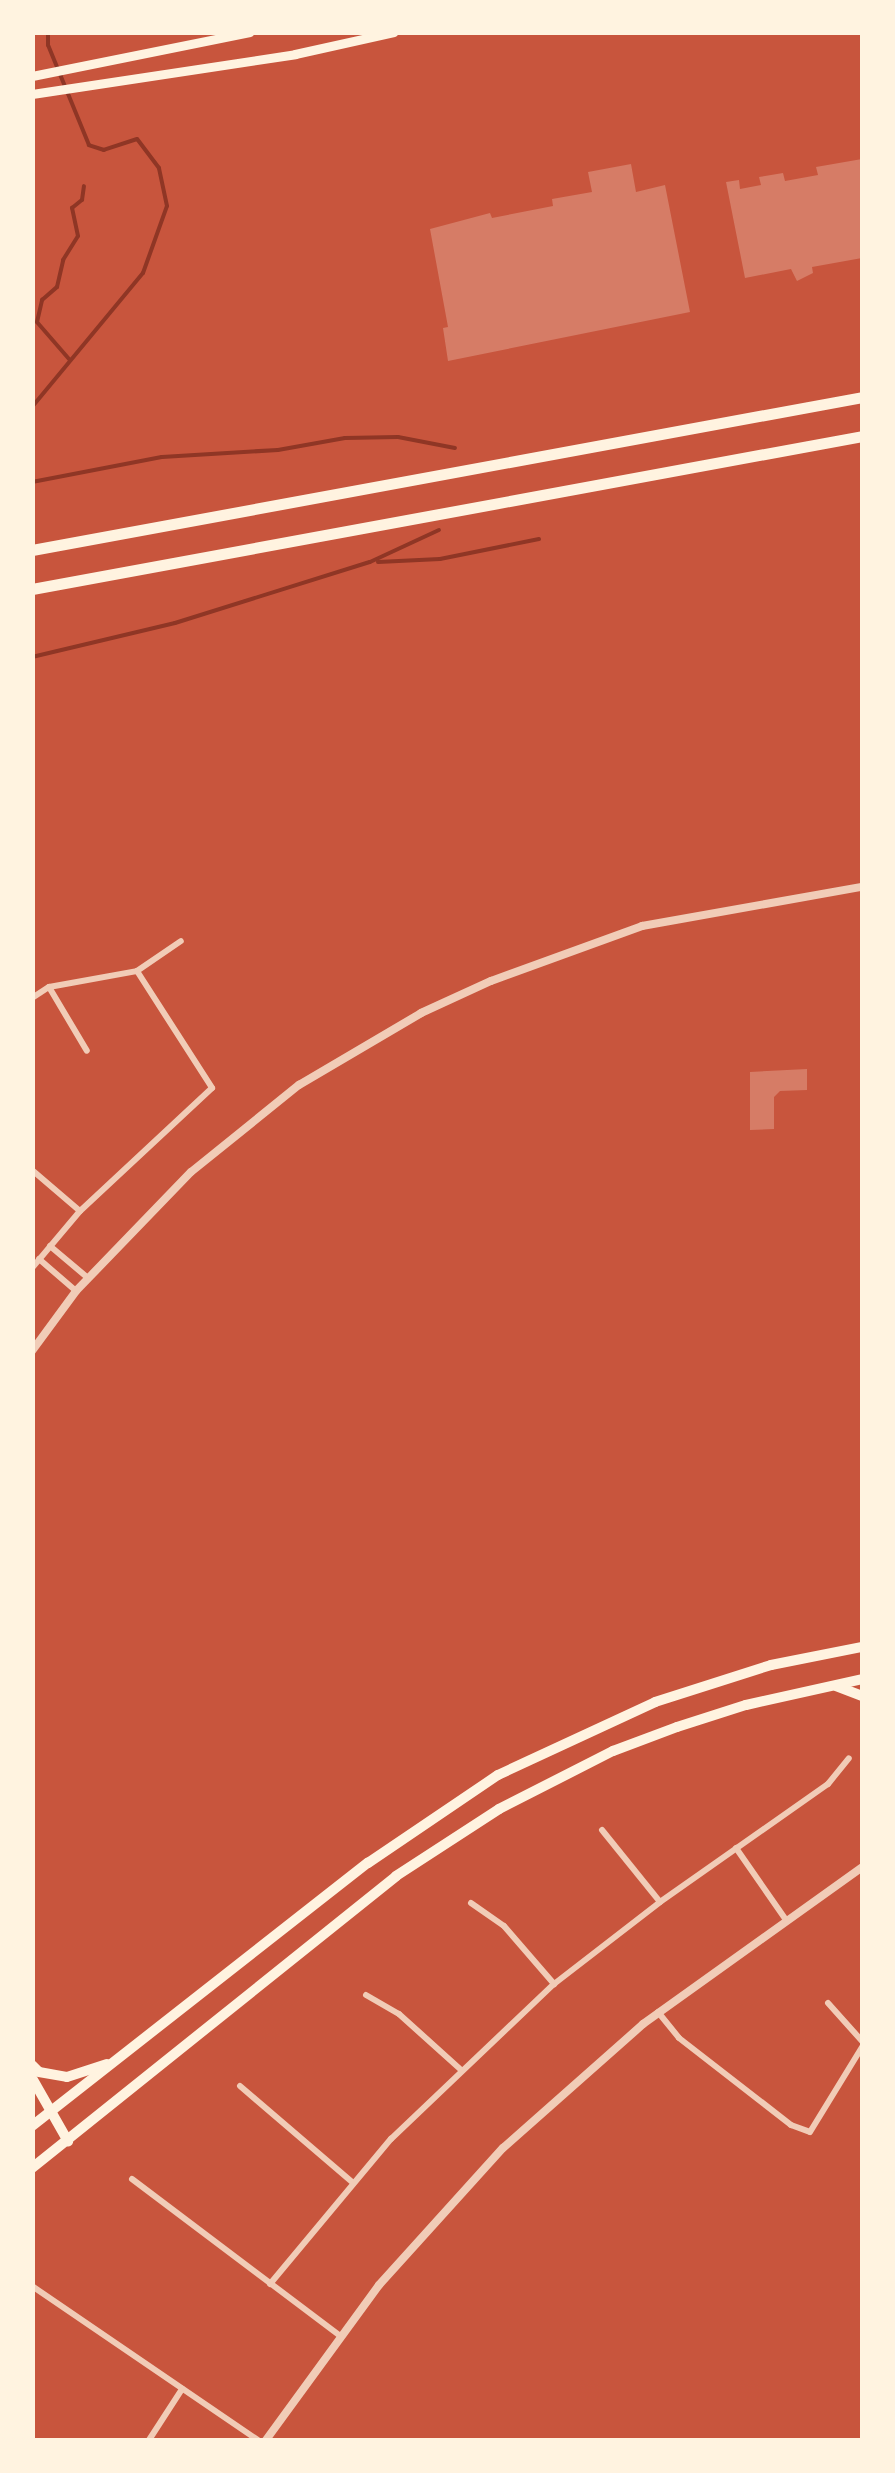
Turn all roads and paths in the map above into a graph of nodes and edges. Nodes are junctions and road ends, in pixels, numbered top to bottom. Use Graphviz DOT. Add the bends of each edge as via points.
graph roads {
  1 [pos="250,32"];
  2 [pos="394,32"];
  3 [pos="32,76"];
  4 [pos="32,94"];
  5 [pos="862,397"];
  6 [pos="862,436"];
  7 [pos="32,550"];
  8 [pos="32,589"];
  9 [pos="862,887"];
  10 [pos="181,941"];
  11 [pos="137,971"];
  12 [pos="49,987"];
  13 [pos="32,998"];
  14 [pos="87,1051"];
  15 [pos="32,1170"];
  16 [pos="80,1212"];
  17 [pos="50,1246"];
  18 [pos="39,1260"];
  19 [pos="32,1268"];
  20 [pos="88,1278"];
  21 [pos="76,1290"];
  22 [pos="32,1351"];
  23 [pos="862,1647"];
  24 [pos="862,1679"];
  25 [pos="835,1686"];
  26 [pos="862,1696"];
  27 [pos="849,1758"];
  28 [pos="602,1830"];
  29 [pos="736,1848"];
  30 [pos="862,1867"];
  31 [pos="660,1902"];
  32 [pos="471,1903"];
  33 [pos="786,1920"];
  34 [pos="554,1984"];
  35 [pos="366,1994"];
  36 [pos="828,2004"];
  37 [pos="658,2012"];
  38 [pos="862,2044"];
  39 [pos="112,2062"];
  40 [pos="32,2065"];
  41 [pos="460,2069"];
  42 [pos="32,2078"];
  43 [pos="240,2086"];
  44 [pos="53,2111"];
  45 [pos="32,2126"];
  46 [pos="68,2141"];
  47 [pos="32,2168"];
  48 [pos="132,2179"];
  49 [pos="352,2182"];
  50 [pos="270,2284"];
  51 [pos="32,2286"];
  52 [pos="339,2335"];
  53 [pos="182,2389"];
  54 [pos="148,2440"];
  55 [pos="262,2440"];
  1 -- 3 [label="main road"];
  2 -- 4 [label="main road"];
  5 -- 7 [label="highway"];
  6 -- 8 [label="highway"];
  9 -- 20 [label="street" via="642,926 491,980 421,1013 253,1119 190,1172"];
  10 -- 11 [label="street"];
  11 -- 12 [label="street"];
  11 -- 16 [label="street" via="212,1088"];
  12 -- 13 [label="street"];
  12 -- 14 [label="street"];
  15 -- 16 [label="street"];
  16 -- 17 [label="street"];
  17 -- 18 [label="street"];
  17 -- 20 [label="street"];
  18 -- 19 [label="street"];
  18 -- 21 [label="street"];
  20 -- 21 [label="street"];
  21 -- 22 [label="street"];
  23 -- 39 [label="main road" via="770,1665 655,1702 498,1775 368,1863"];
  24 -- 25 [label="main road"];
  25 -- 26 [label="main road"];
  25 -- 46 [label="main road" via="678,1726 499,1808 396,1876"];
  27 -- 29 [label="street" via="828,1784"];
  28 -- 31 [label="street"];
  29 -- 31 [label="street"];
  29 -- 33 [label="street"];
  30 -- 33 [label="street"];
  31 -- 34 [label="street"];
  32 -- 34 [label="street" via="504,1926"];
  33 -- 37 [label="street"];
  34 -- 41 [label="street"];
  35 -- 41 [label="street"];
  36 -- 38 [label="street"];
  37 -- 38 [label="street" via="679,2038 810,2132"];
  37 -- 52 [label="street" via="503,2148"];
  39 -- 40 [label="main road" via="67,2077"];
  39 -- 44 [label="main road"];
  41 -- 49 [label="street"];
  42 -- 44 [label="main road"];
  43 -- 49 [label="street"];
  44 -- 45 [label="main road"];
  44 -- 46 [label="main road"];
  46 -- 47 [label="main road"];
  48 -- 50 [label="street"];
  49 -- 50 [label="street"];
  50 -- 52 [label="street"];
  51 -- 53 [label="street"];
  52 -- 55 [label="street"];
  53 -- 54 [label="street"];
  53 -- 55 [label="street"];
}
